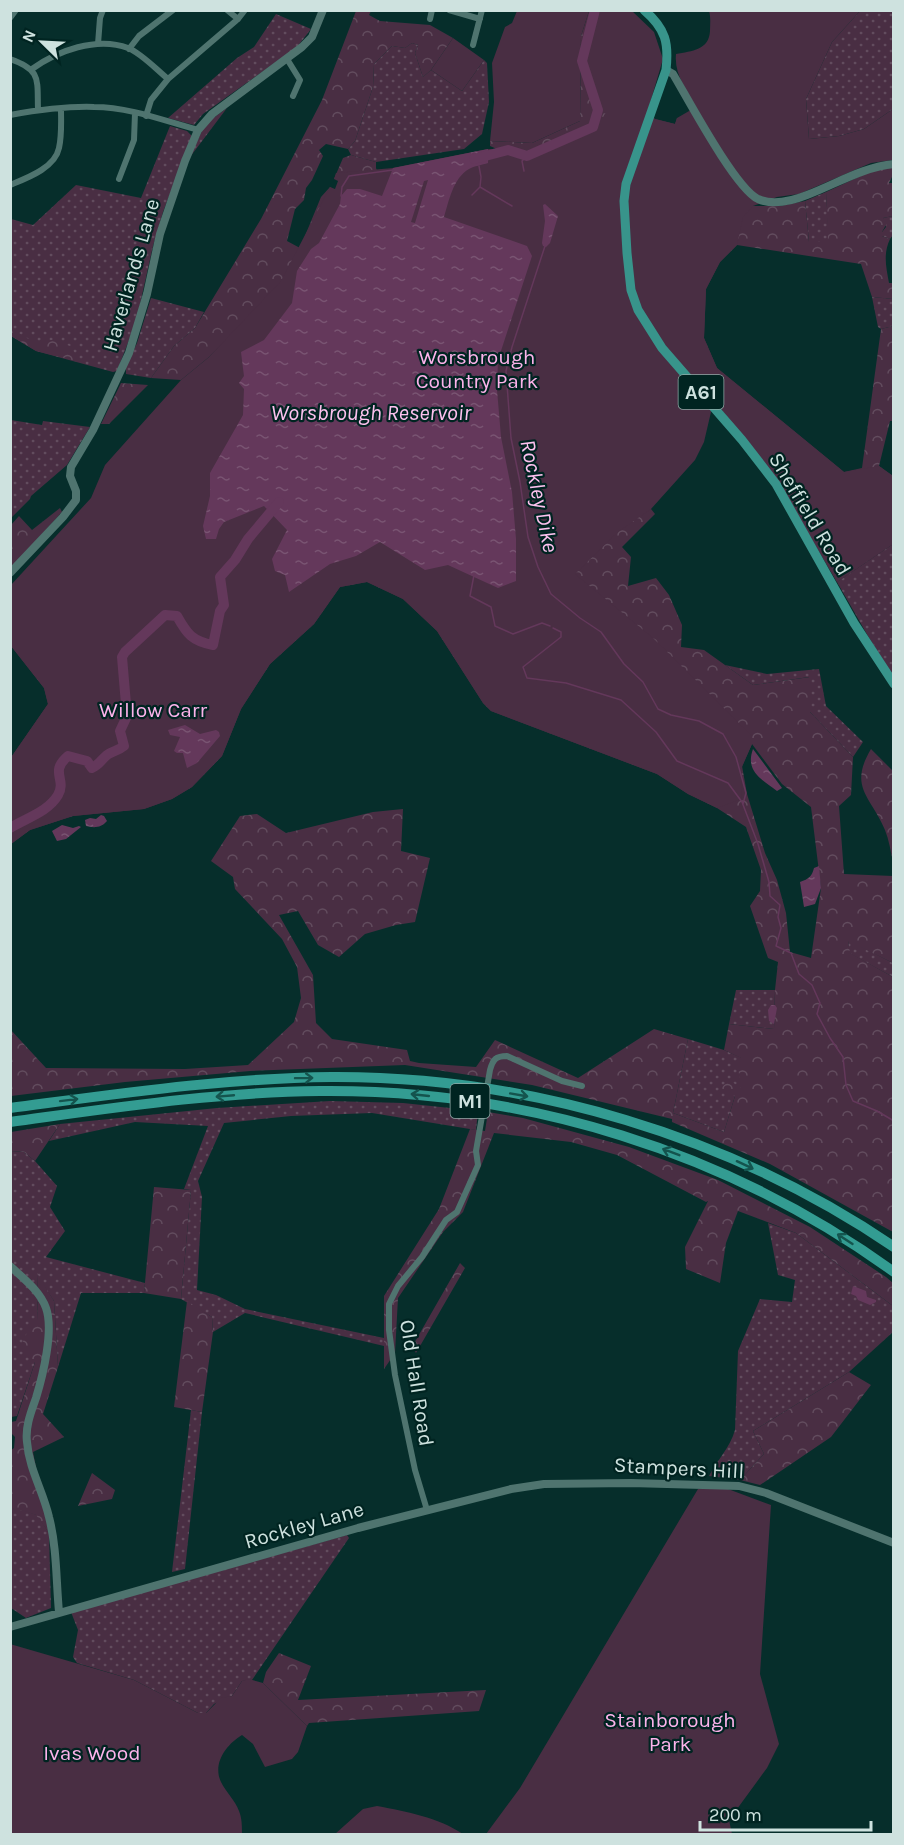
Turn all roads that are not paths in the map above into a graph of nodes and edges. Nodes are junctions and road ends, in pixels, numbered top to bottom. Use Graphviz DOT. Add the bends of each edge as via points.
graph roads {
  1 [pos="16,10"];
  2 [pos="103,10"];
  3 [pos="173,10"];
  4 [pos="227,10"];
  5 [pos="245,10"];
  6 [pos="323,10"];
  7 [pos="432,10"];
  8 [pos="449,10"];
  9 [pos="482,10"];
  10 [pos="644,10"];
  11 [pos="10,18"];
  12 [pos="430,19"];
  13 [pos="480,19"];
  14 [pos="238,20"];
  15 [pos="98,44"];
  16 [pos="473,45"];
  17 [pos="129,49"];
  18 [pos="10,59"];
  19 [pos="287,59"];
  20 [pos="32,69"];
  21 [pos="666,70"];
  22 [pos="168,79"];
  23 [pos="292,96"];
  24 [pos="61,109"];
  25 [pos="38,110"];
  26 [pos="135,113"];
  27 [pos="10,115"];
  28 [pos="146,116"];
  29 [pos="198,130"];
  30 [pos="894,164"];
  31 [pos="119,179"];
  32 [pos="10,185"];
  33 [pos="10,573"];
  34 [pos="894,684"];
  35 [pos="582,1086"];
  36 [pos="10,1108"];
  37 [pos="10,1122"];
  38 [pos="894,1247"];
  39 [pos="10,1266"];
  40 [pos="894,1272"];
  41 [pos="561,1482"];
  42 [pos="427,1510"];
  43 [pos="894,1543"];
  44 [pos="59,1612"];
  45 [pos="10,1627"];
  1 -- 11 [label="street"];
  2 -- 15 [label="street"];
  3 -- 17 [label="street" via="139,36"];
  4 -- 14 [label="street"];
  5 -- 14 [label="street"];
  6 -- 19 [label="street, Haverlands Lane" via="312,37"];
  7 -- 12 [label="street"];
  8 -- 13 [label="street"];
  9 -- 13 [label="street"];
  10 -- 21 [label="highway, A61" via="665,36"];
  13 -- 16 [label="street"];
  14 -- 22 [label="street"];
  15 -- 17 [label="street"];
  15 -- 20 [label="street" via="83,45"];
  17 -- 22 [label="street"];
  18 -- 20 [label="street"];
  19 -- 23 [label="street" via="300,80"];
  19 -- 29 [label="street, Haverlands Lane" via="212,114"];
  20 -- 25 [label="street" via="38,85"];
  21 -- 30 [label="street" via="673,74 740,182 756,198 778,202 796,199 878,165"];
  21 -- 34 [label="highway, Sheffield Road / A61" via="625,192 631,290 638,310 662,348 776,484 854,623"];
  22 -- 28 [label="street" via="151,100"];
  24 -- 25 [label="street"];
  24 -- 26 [label="street" via="94,106"];
  24 -- 32 [label="street" via="59,151 39,172"];
  25 -- 27 [label="street"];
  26 -- 28 [label="street"];
  26 -- 31 [label="street" via="134,140"];
  28 -- 29 [label="street"];
  29 -- 33 [label="street, Haverlands Lane" via="169,205 129,353 71,468 76,500"];
  35 -- 42 [label="street, Old Hall Road" via="507,1056 495,1058 489,1071 476,1151 478,1165 457,1212 446,1220 389,1304 395,1375"];
  36 -- 38 [label="highway, M1, one-way" via="148,1090 291,1078 395,1079 483,1088 575,1106 703,1147 796,1189"];
  40 -- 37 [label="highway, M1, one-way" via="798,1210 700,1163 607,1130 512,1108 405,1094 318,1091 202,1098"];
  39 -- 44 [label="street" via="39,1295 47,1315 48,1345 27,1442 53,1536"];
  41 -- 42 [label="street, Rockley Lane" via="510,1489"];
  41 -- 43 [label="street, Stampers Hill" via="739,1486"];
  42 -- 44 [label="street, Rockley Lane"];
  44 -- 45 [label="street, Rockley Lane"];
}
